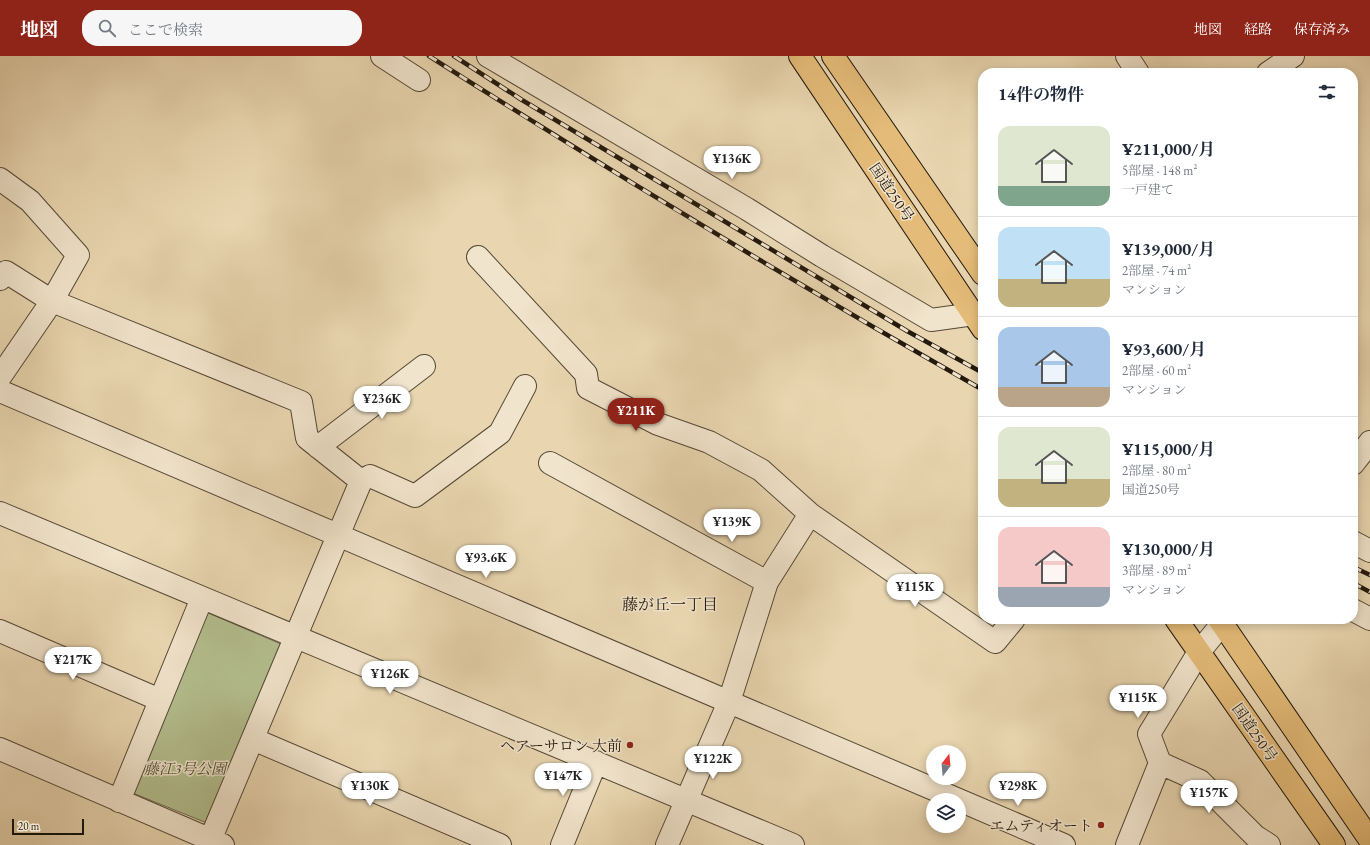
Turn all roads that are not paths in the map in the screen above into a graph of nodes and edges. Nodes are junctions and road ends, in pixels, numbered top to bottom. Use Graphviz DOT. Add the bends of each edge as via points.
graph roads {
  1 [pos="382,56"];
  2 [pos="488,56"];
  3 [pos="800,56"];
  4 [pos="833,56"];
  5 [pos="1127,56"];
  6 [pos="1293,56"];
  7 [pos="1135,68"];
  8 [pos="1275,68"];
  9 [pos="419,80"];
  10 [pos="0,180"];
  11 [pos="478,256"];
  12 [pos="978,263"];
  13 [pos="0,279"];
  14 [pos="52,301"];
  15 [pos="978,322"];
  16 [pos="424,366"];
  17 [pos="0,377"];
  18 [pos="525,386"];
  19 [pos="0,391"];
  20 [pos="318,447"];
  21 [pos="550,463"];
  22 [pos="361,481"];
  23 [pos="0,513"];
  24 [pos="810,514"];
  25 [pos="338,535"];
  26 [pos="1358,545"];
  27 [pos="1370,551"];
  28 [pos="767,582"];
  29 [pos="202,598"];
  30 [pos="1358,612"];
  31 [pos="1370,618"];
  32 [pos="1010,624"];
  33 [pos="1179,624"];
  34 [pos="1221,624"];
  35 [pos="1225,624"];
  36 [pos="0,631"];
  37 [pos="296,637"];
  38 [pos="1199,652"];
  39 [pos="160,700"];
  40 [pos="729,702"];
  41 [pos="253,738"];
  42 [pos="0,749"];
  43 [pos="596,762"];
  44 [pos="1160,762"];
  45 [pos="943,793"];
  46 [pos="686,800"];
  47 [pos="119,801"];
  48 [pos="966,803"];
  49 [pos="1370,840"];
  50 [pos="214,843"];
  51 [pos="780,843"];
  52 [pos="500,845"];
  53 [pos="562,845"];
  54 [pos="667,845"];
  55 [pos="1064,845"];
  56 [pos="1127,845"];
  57 [pos="1269,845"];
  58 [pos="1334,845"];
  1 -- 9 [label="street"];
  2 -- 15 [label="street" via="747,208 822,256 931,320"];
  3 -- 15 [label="highway, 国道250号"];
  4 -- 12 [label="highway, 国道250号"];
  5 -- 7 [label="street"];
  6 -- 8 [label="street"];
  10 -- 14 [label="street" via="30,201 78,255"];
  11 -- 24 [label="street" via="586,374 588,388 658,424 709,442 761,470"];
  13 -- 14 [label="street" via="6,272"];
  14 -- 17 [label="street"];
  14 -- 20 [label="street" via="301,402 307,438"];
  16 -- 20 [label="street"];
  18 -- 22 [label="street" via="500,433 415,496 370,476"];
  19 -- 25 [label="street"];
  20 -- 22 [label="street"];
  21 -- 28 [label="street"];
  22 -- 25 [label="street"];
  23 -- 29 [label="street"];
  24 -- 28 [label="street"];
  24 -- 32 [label="street" via="995,642"];
  25 -- 37 [label="street"];
  25 -- 40 [label="street"];
  26 -- 27 [label="street"];
  28 -- 40 [label="street"];
  29 -- 37 [label="street"];
  29 -- 39 [label="street"];
  30 -- 31 [label="street"];
  33 -- 38 [label="highway, 国道250号"];
  34 -- 38 [label="street"];
  35 -- 49 [label="highway"];
  36 -- 39 [label="street"];
  37 -- 41 [label="street"];
  37 -- 43 [label="street"];
  38 -- 44 [label="street" via="1149,734"];
  38 -- 58 [label="highway, 国道250号"];
  39 -- 47 [label="street"];
  40 -- 45 [label="street"];
  40 -- 46 [label="street"];
  41 -- 50 [label="street"];
  41 -- 52 [label="street"];
  42 -- 47 [label="street"];
  43 -- 46 [label="street"];
  43 -- 53 [label="street"];
  44 -- 56 [label="street"];
  44 -- 57 [label="street" via="1200,781 1255,836"];
  46 -- 51 [label="street"];
  46 -- 54 [label="street"];
  47 -- 50 [label="street"];
  48 -- 55 [label="street"];
}
